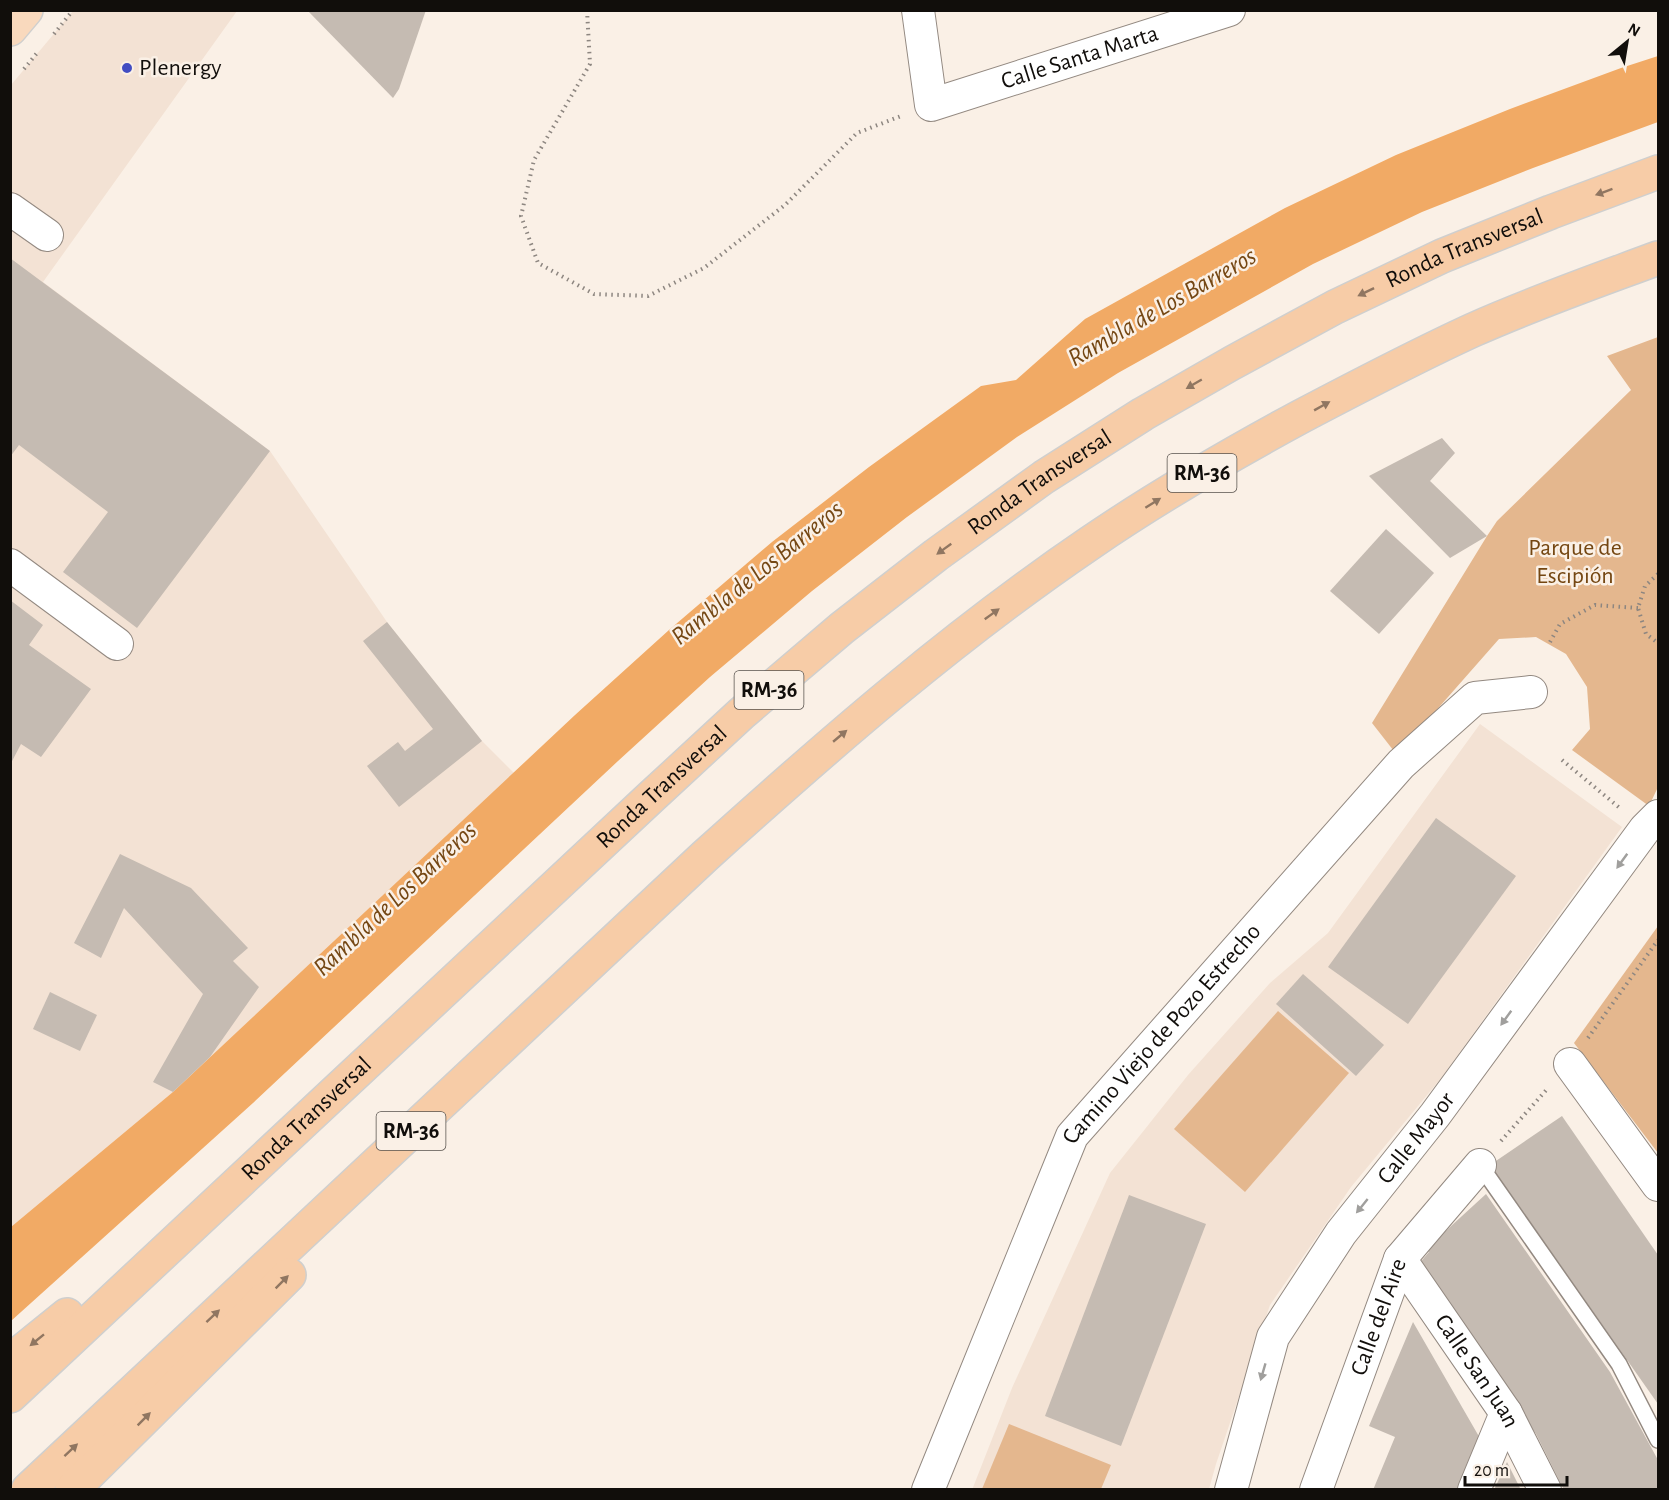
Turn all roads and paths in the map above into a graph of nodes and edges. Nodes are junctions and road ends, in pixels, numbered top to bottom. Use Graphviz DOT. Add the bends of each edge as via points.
graph roads {
  1 [pos="26,10"];
  2 [pos="587,10"];
  3 [pos="918,10"];
  4 [pos="1229,10"];
  5 [pos="10,29"];
  6 [pos="931,105"];
  7 [pos="1659,172"];
  8 [pos="10,209"];
  9 [pos="47,235"];
  10 [pos="1659,258"];
  11 [pos="10,565"];
  12 [pos="1659,574"];
  13 [pos="1638,608"];
  14 [pos="1550,642"];
  15 [pos="1659,643"];
  16 [pos="117,644"];
  17 [pos="1531,692"];
  18 [pos="1562,760"];
  19 [pos="796,774"];
  20 [pos="1652,823"];
  21 [pos="1570,1064"];
  22 [pos="294,1130"];
  23 [pos="1480,1166"];
  24 [pos="1659,1185"];
  25 [pos="1400,1260"];
  26 [pos="10,1361"];
  27 [pos="10,1396"];
  28 [pos="1506,1413"];
  29 [pos="1659,1440"];
  30 [pos="28,1490"];
  31 [pos="72,1490"];
  32 [pos="928,1490"];
  33 [pos="1231,1490"];
  34 [pos="1316,1490"];
  35 [pos="1474,1490"];
  36 [pos="1545,1490"];
  1 -- 5 [label="main road"];
  2 -- 6 [label="path" via="590,64 534,160 521,216 538,263 594,294 648,296 704,268 784,205 857,133"];
  3 -- 6 [label="street"];
  4 -- 6 [label="street, Calle Santa Marta"];
  7 -- 22 [label="highway, Ronda Transversal / RM-36, one-way" via="1442,256 1335,307 1143,414 1044,477 936,555 742,713"];
  8 -- 9 [label="street"];
  19 -- 10 [label="highway, RM-36, one-way" via="893,691 985,620 1090,543 1185,483 1372,378 1474,329"];
  11 -- 16 [label="street"];
  12 -- 13 [label="path" via="1645,586"];
  13 -- 14 [label="path" via="1595,604 1560,624"];
  13 -- 15 [label="path" via="1646,634"];
  17 -- 32 [label="street, Camino Viejo de Pozo Estrecho" via="1475,698 1401,764 1072,1136"];
  18 -- 20 [label="path"];
  30 -- 19 [label="highway, RM-36, one-way"];
  31 -- 19 [label="highway, one-way"];
  20 -- 33 [label="street, Calle Mayor, one-way" via="1435,1115 1341,1233 1273,1337"];
  21 -- 24 [label="street"];
  22 -- 26 [label="highway, one-way"];
  22 -- 27 [label="highway, Ronda Transversal / RM-36"];
  23 -- 25 [label="street, Calle del Aire"];
  23 -- 29 [label="lane" via="1619,1364"];
  25 -- 28 [label="street, Calle San Juan"];
  25 -- 34 [label="street, Calle del Aire"];
  28 -- 35 [label="street"];
  28 -- 36 [label="street, Calle San Juan"];
}
